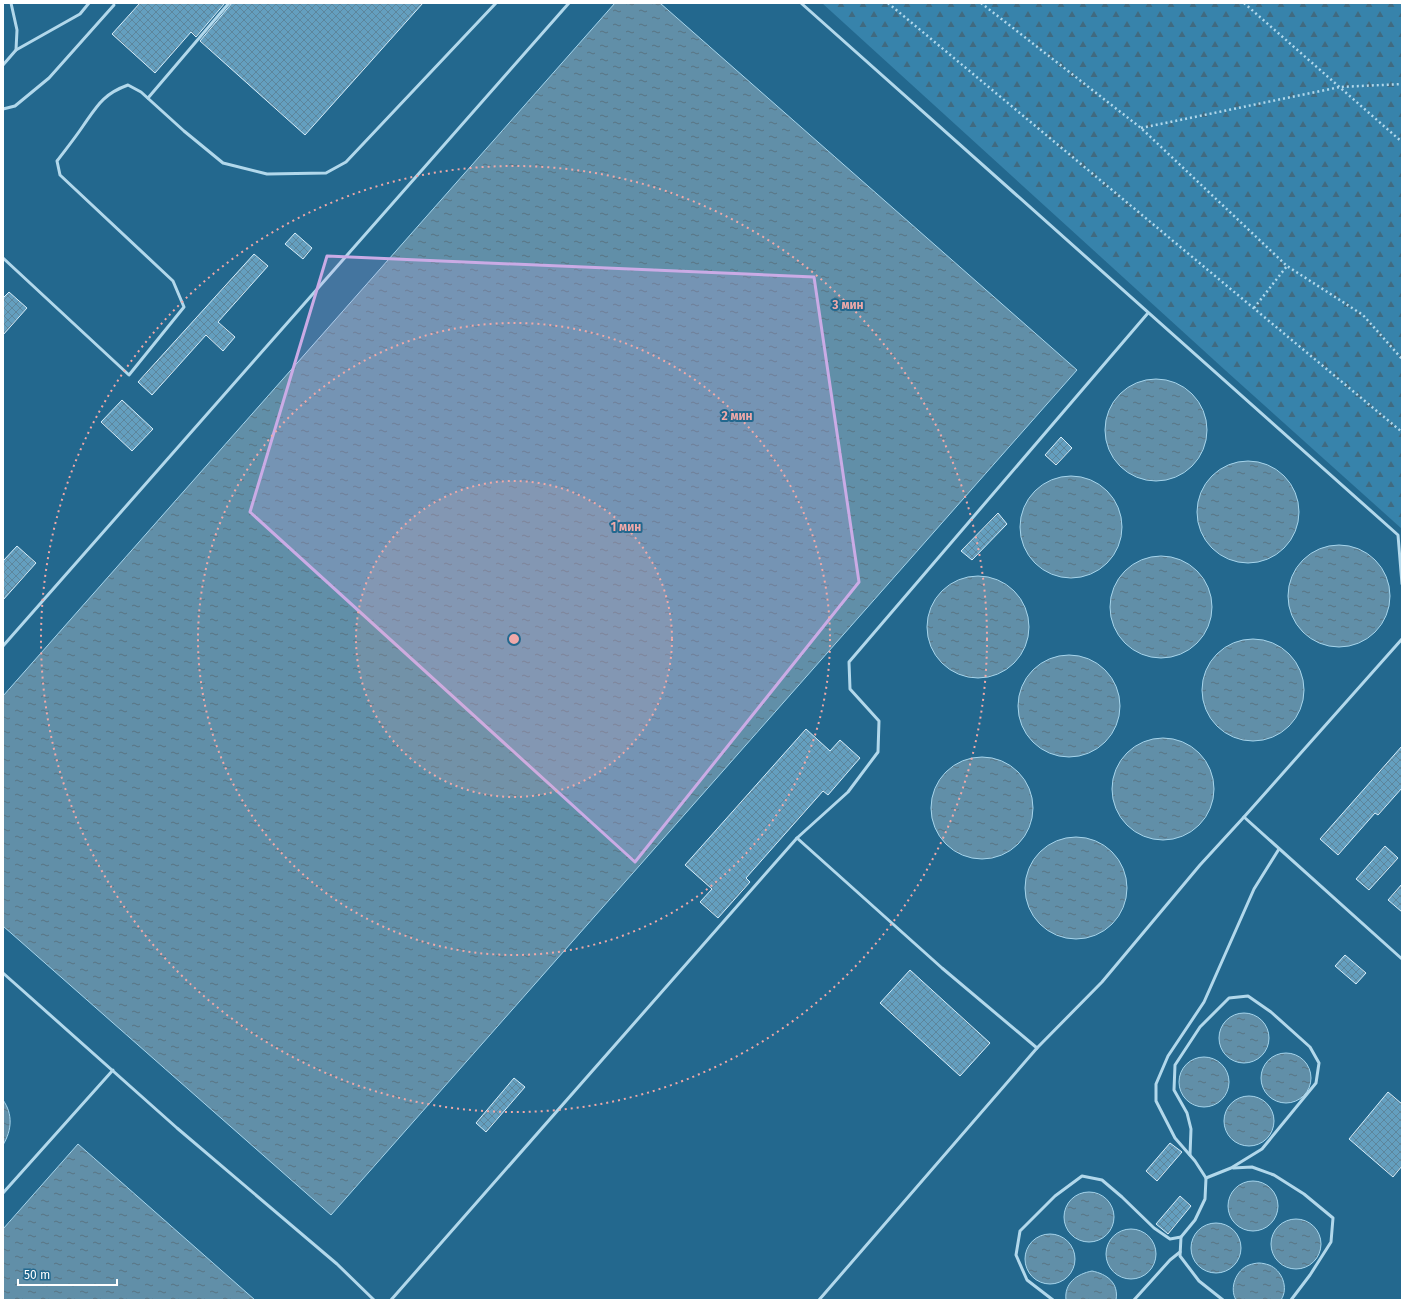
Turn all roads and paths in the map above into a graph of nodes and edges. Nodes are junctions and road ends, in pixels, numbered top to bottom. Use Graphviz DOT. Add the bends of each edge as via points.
graph roads {
  1 [pos="11,3"];
  2 [pos="89,3"];
  3 [pos="228,3"];
  4 [pos="496,3"];
  5 [pos="569,3"];
  6 [pos="801,3"];
  7 [pos="888,3"];
  8 [pos="981,3"];
  9 [pos="1244,3"];
  10 [pos="114,5"];
  11 [pos="16,50"];
  12 [pos="3,65"];
  13 [pos="1402,84"];
  14 [pos="1340,87"];
  15 [pos="148,98"];
  16 [pos="3,109"];
  17 [pos="1141,128"];
  18 [pos="1402,142"];
  19 [pos="3,258"];
  20 [pos="1287,266"];
  21 [pos="1254,308"];
  22 [pos="1148,313"];
  23 [pos="1402,359"];
  24 [pos="1402,432"];
  25 [pos="1398,535"];
  26 [pos="1402,539"];
  27 [pos="1402,584"];
  28 [pos="1402,640"];
  29 [pos="3,646"];
  30 [pos="1244,817"];
  31 [pos="797,838"];
  32 [pos="1279,849"];
  33 [pos="1402,959"];
  34 [pos="3,973"];
  35 [pos="1037,1048"];
  36 [pos="113,1070"];
  37 [pos="1190,1155"];
  38 [pos="1231,1168"];
  39 [pos="1206,1178"];
  40 [pos="3,1194"];
  41 [pos="1181,1237"];
  42 [pos="1180,1252"];
  43 [pos="374,1300"];
  44 [pos="391,1300"];
  45 [pos="819,1300"];
  46 [pos="1053,1300"];
  47 [pos="1134,1300"];
  48 [pos="1223,1300"];
  49 [pos="1292,1300"];
  1 -- 11 [label="lane" via="16,30"];
  2 -- 11 [label="lane" via="80,14"];
  3 -- 15 [label="lane"];
  4 -- 15 [label="lane" via="346,162 326,172 267,174 223,163"];
  5 -- 29 [label="lane"];
  6 -- 22 [label="lane"];
  7 -- 21 [label="path"];
  8 -- 17 [label="path"];
  9 -- 14 [label="path"];
  10 -- 16 [label="lane" via="49,78 15,106"];
  11 -- 12 [label="lane"];
  13 -- 14 [label="path"];
  14 -- 17 [label="path"];
  14 -- 18 [label="path"];
  15 -- 19 [label="lane" via="128,85 116,90 96,106 57,161 60,175 172,281 184,307 129,375"];
  17 -- 20 [label="path"];
  20 -- 21 [label="path"];
  20 -- 23 [label="path" via="1363,316"];
  21 -- 24 [label="path"];
  22 -- 25 [label="lane"];
  22 -- 31 [label="lane" via="849,662 850,689 879,721 878,752 848,792"];
  25 -- 26 [label="lane"];
  25 -- 27 [label="lane"];
  28 -- 30 [label="lane"];
  30 -- 32 [label="lane"];
  30 -- 35 [label="lane" via="1200,865 1102,982"];
  31 -- 35 [label="lane" via="942,968"];
  31 -- 44 [label="lane"];
  32 -- 33 [label="lane"];
  32 -- 37 [label="lane" via="1254,889 1204,1002 1168,1056 1156,1084 1156,1101 1175,1138"];
  34 -- 36 [label="lane"];
  35 -- 45 [label="lane"];
  36 -- 40 [label="lane"];
  36 -- 43 [label="lane" via="337,1264"];
  37 -- 38 [label="lane" via="1191,1129 1187,1113 1174,1090 1175,1065 1200,1027 1229,998 1248,996 1271,1012 1310,1047 1319,1063 1316,1083 1280,1128 1262,1149"];
  37 -- 39 [label="lane"];
  38 -- 39 [label="lane"];
  38 -- 49 [label="lane" via="1252,1167 1274,1175 1304,1194 1333,1218 1331,1242"];
  39 -- 41 [label="lane" via="1205,1198 1195,1220"];
  41 -- 42 [label="lane"];
  41 -- 46 [label="lane" via="1170,1239 1154,1228 1102,1180 1082,1176 1055,1196 1020,1231 1016,1255 1027,1280"];
  42 -- 47 [label="lane"];
  42 -- 48 [label="lane" via="1180,1256 1199,1280"];
}
